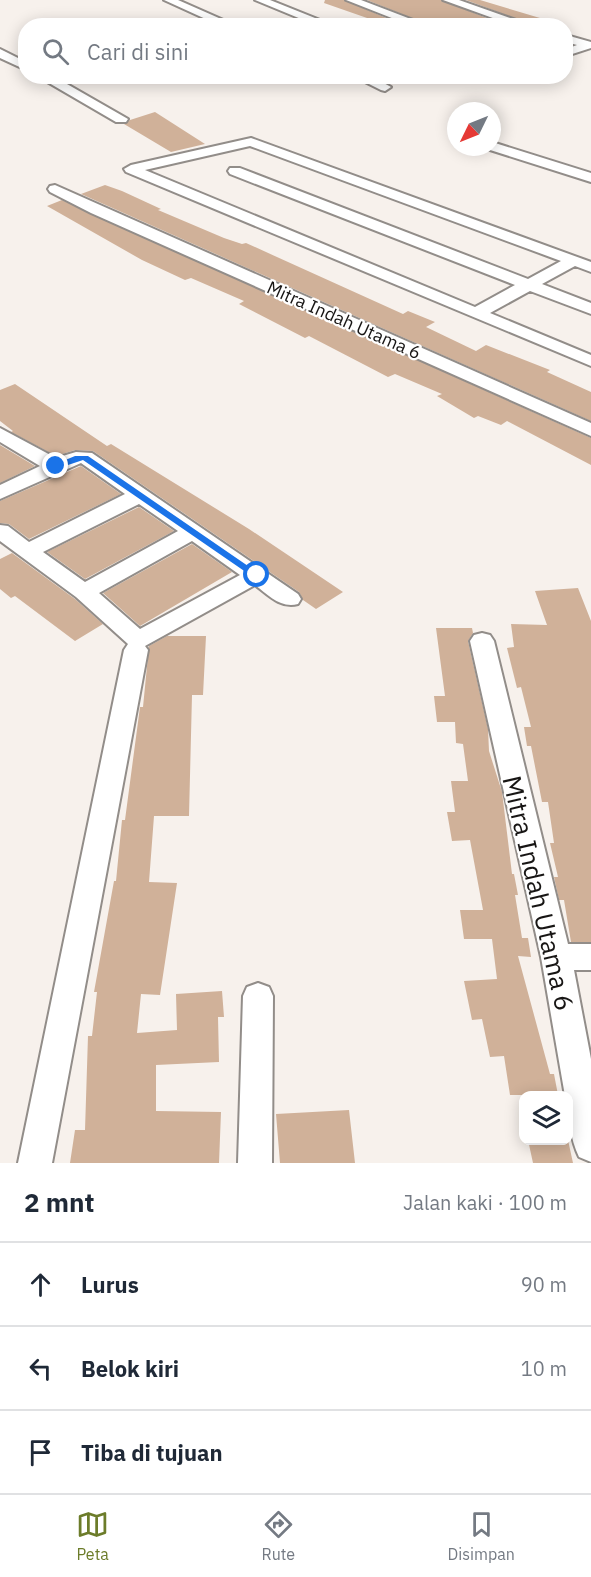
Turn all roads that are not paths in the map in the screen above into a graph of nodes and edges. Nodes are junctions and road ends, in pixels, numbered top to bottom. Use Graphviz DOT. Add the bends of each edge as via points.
graph roads {
  1 [pos="169,0"];
  2 [pos="260,0"];
  3 [pos="351,0"];
  4 [pos="448,0"];
  5 [pos="213,18"];
  6 [pos="308,18"];
  7 [pos="402,18"];
  8 [pos="503,18"];
  9 [pos="573,40"];
  10 [pos="573,50"];
  11 [pos="0,53"];
  12 [pos="18,63"];
  13 [pos="58,84"];
  14 [pos="378,84"];
  15 [pos="385,87"];
  16 [pos="121,119"];
  17 [pos="501,149"];
  18 [pos="235,171"];
  19 [pos="591,178"];
  20 [pos="55,189"];
  21 [pos="573,261"];
  22 [pos="591,267"];
  23 [pos="528,284"];
  24 [pos="591,309"];
  25 [pos="476,313"];
  26 [pos="591,361"];
  27 [pos="591,430"];
  28 [pos="0,434"];
  29 [pos="56,466"];
  30 [pos="0,493"];
  31 [pos="140,495"];
  32 [pos="0,531"];
  33 [pos="192,532"];
  34 [pos="27,551"];
  35 [pos="257,575"];
  36 [pos="84,592"];
  37 [pos="290,599"];
  38 [pos="482,641"];
  39 [pos="136,650"];
  40 [pos="556,957"];
  41 [pos="591,957"];
  42 [pos="258,996"];
  43 [pos="591,1146"];
  44 [pos="35,1163"];
  45 [pos="255,1163"];
  1 -- 5 [label="street"];
  2 -- 6 [label="street"];
  3 -- 7 [label="street"];
  4 -- 8 [label="street"];
  9 -- 10 [label="street" via="588,45"];
  11 -- 12 [label="street"];
  13 -- 16 [label="street"];
  14 -- 15 [label="street"];
  17 -- 19 [label="street"];
  18 -- 23 [label="street"];
  20 -- 27 [label="street, Mitra Indah Utama 6"];
  21 -- 22 [label="street"];
  21 -- 23 [label="street"];
  21 -- 25 [label="street" via="251,142 131,169"];
  23 -- 24 [label="street"];
  23 -- 25 [label="street"];
  25 -- 26 [label="street"];
  28 -- 29 [label="street"];
  29 -- 30 [label="street"];
  29 -- 31 [label="street" via="85,457"];
  31 -- 33 [label="street"];
  31 -- 34 [label="street"];
  32 -- 34 [label="street"];
  33 -- 35 [label="street"];
  33 -- 36 [label="street"];
  34 -- 36 [label="street"];
  35 -- 36 [label="street" via="138,640"];
  35 -- 37 [label="street"];
  38 -- 40 [label="street, Mitra Indah Utama 6"];
  39 -- 44 [label="street"];
  40 -- 41 [label="street"];
  40 -- 43 [label="street, Mitra Indah Utama 6"];
  42 -- 45 [label="street"];
}
